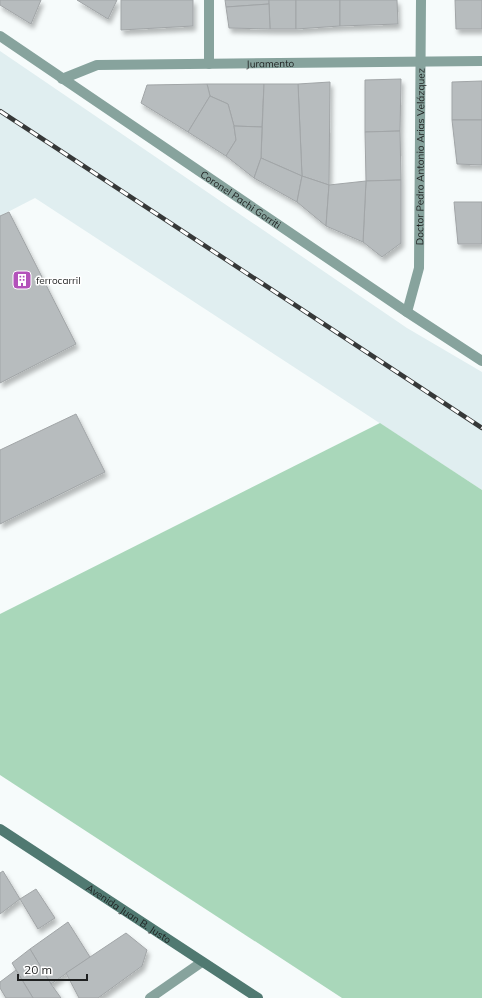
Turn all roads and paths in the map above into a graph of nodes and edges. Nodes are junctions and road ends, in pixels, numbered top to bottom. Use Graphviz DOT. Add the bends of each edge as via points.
graph roads {
  1 [pos="209,0"];
  2 [pos="421,0"];
  3 [pos="0,36"];
  4 [pos="482,61"];
  5 [pos="421,62"];
  6 [pos="209,64"];
  7 [pos="62,79"];
  8 [pos="407,312"];
  9 [pos="482,361"];
  10 [pos="0,829"];
  11 [pos="202,962"];
  12 [pos="150,998"];
  13 [pos="258,998"];
  1 -- 6 [label="street"];
  2 -- 5 [label="street, Doctor Pedro Antonio Arias Velázquez"];
  3 -- 7 [label="street, Coronel Pachi Gorriti"];
  4 -- 5 [label="street, Juramento"];
  5 -- 6 [label="street, Juramento"];
  5 -- 8 [label="street, Doctor Pedro Antonio Arias Velázquez" via="418,268"];
  6 -- 7 [label="street, Juramento" via="97,64"];
  7 -- 8 [label="street, Coronel Pachi Gorriti"];
  8 -- 9 [label="street, Coronel Pachi Gorriti"];
  10 -- 11 [label="street, Avenida Juan B. Justo"];
  11 -- 12 [label="street"];
  11 -- 13 [label="street, Avenida Juan B. Justo"];
}
